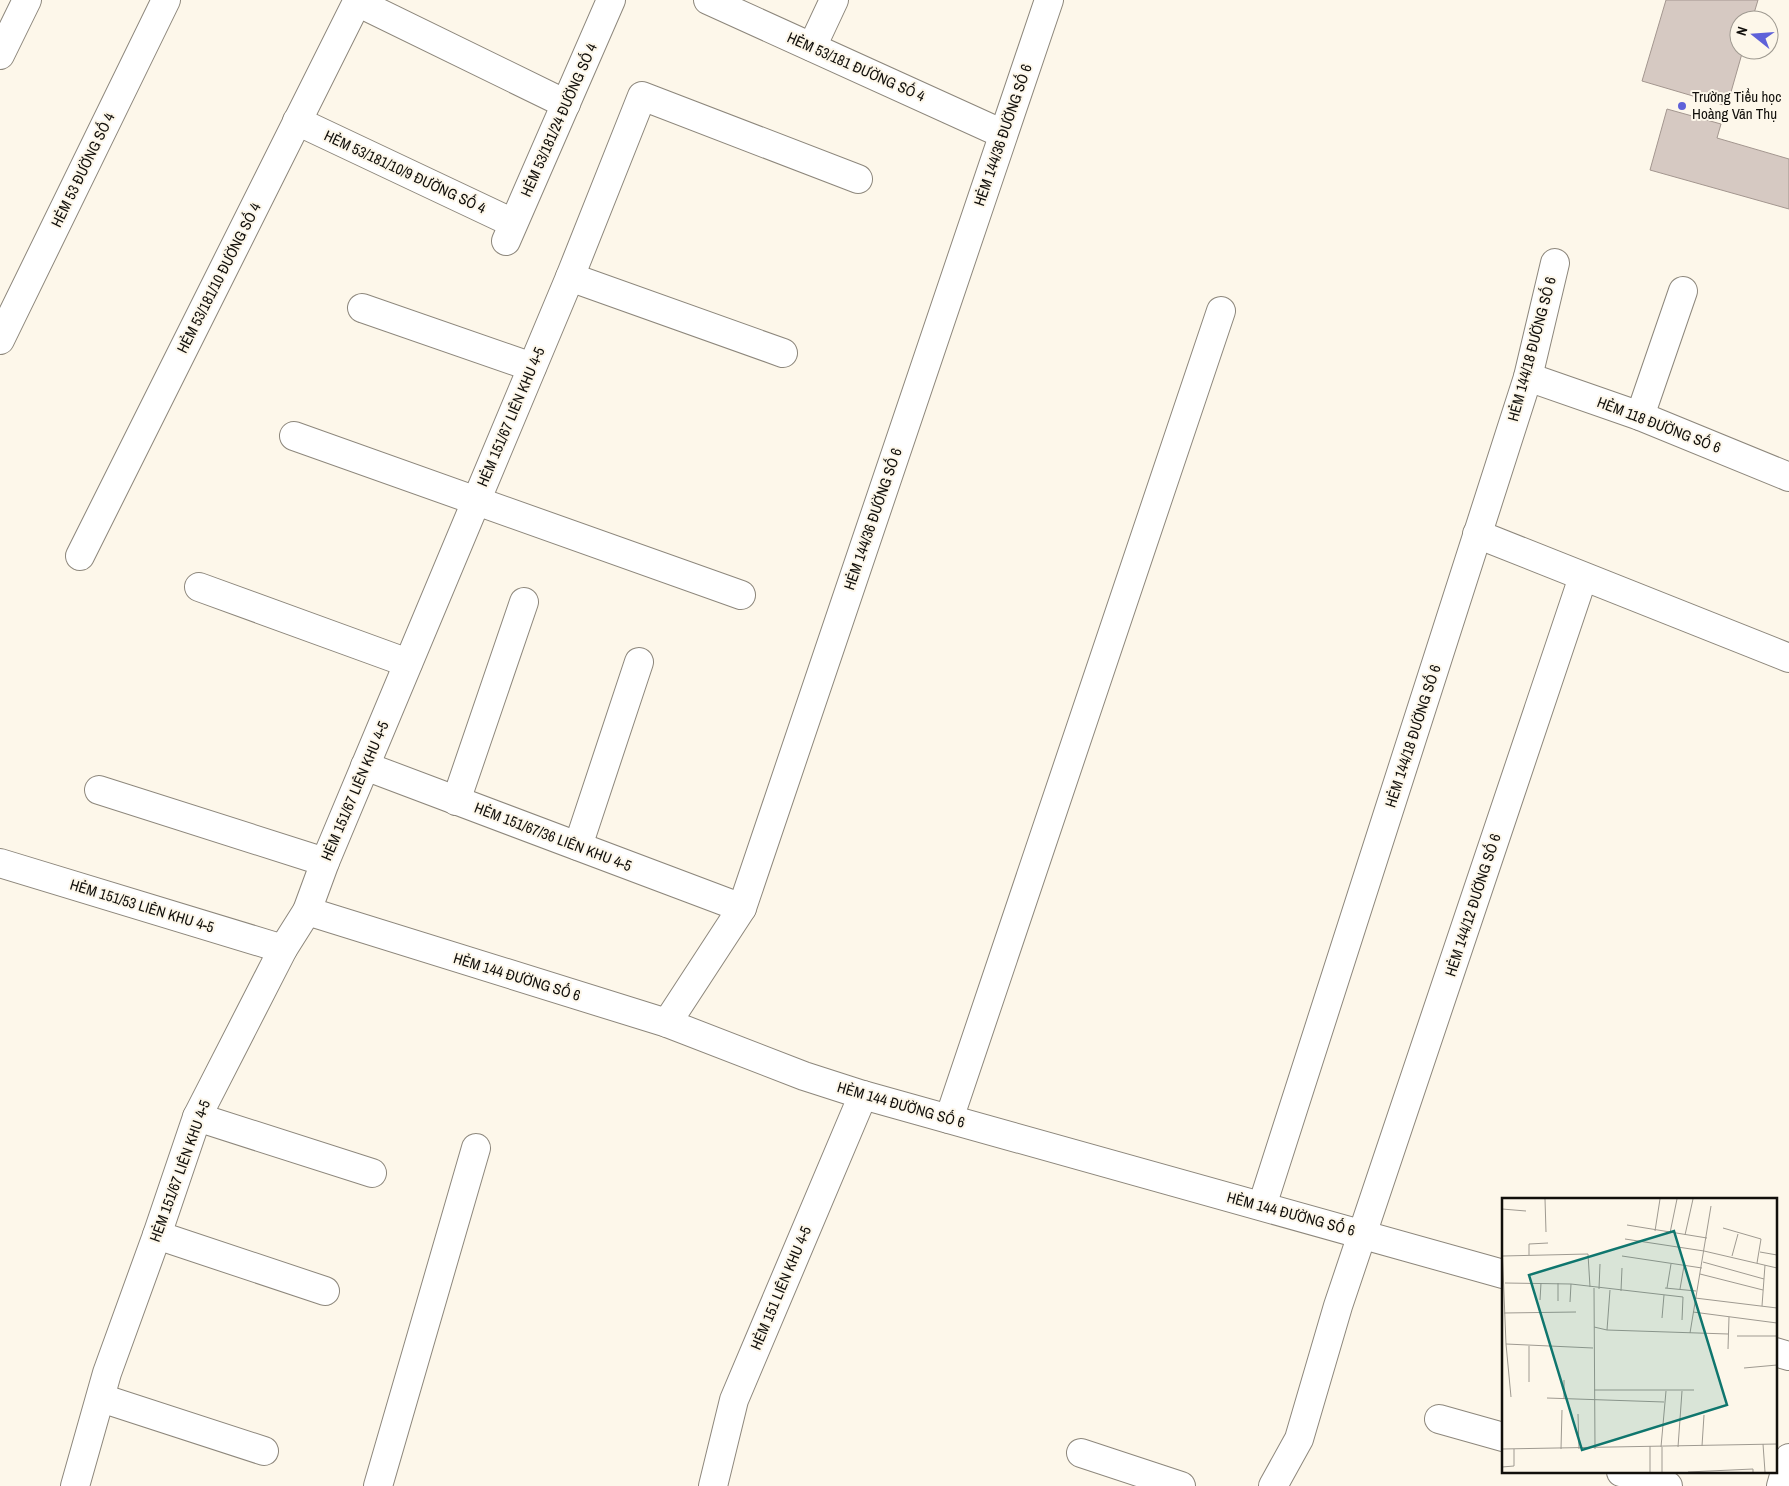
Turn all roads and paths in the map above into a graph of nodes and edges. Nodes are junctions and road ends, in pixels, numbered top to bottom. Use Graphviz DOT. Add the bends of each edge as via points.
graph roads {
  1 [pos="26,0"];
  2 [pos="166,0"];
  3 [pos="611,0"];
  4 [pos="708,0"];
  5 [pos="834,0"];
  6 [pos="1049,0"];
  7 [pos="357,1"];
  8 [pos="3,43"];
  9 [pos="812,47"];
  10 [pos="566,104"];
  11 [pos="297,121"];
  12 [pos="1003,134"];
  13 [pos="858,179"];
  14 [pos="510,232"];
  15 [pos="1555,263"];
  16 [pos="570,277"];
  17 [pos="1683,290"];
  18 [pos="362,308"];
  19 [pos="1220,311"];
  20 [pos="0,340"];
  21 [pos="783,353"];
  22 [pos="532,368"];
  23 [pos="1528,377"];
  24 [pos="1640,416"];
  25 [pos="294,436"];
  26 [pos="1789,477"];
  27 [pos="476,501"];
  28 [pos="1477,534"];
  29 [pos="80,556"];
  30 [pos="1583,577"];
  31 [pos="199,586"];
  32 [pos="741,595"];
  33 [pos="524,602"];
  34 [pos="1789,658"];
  35 [pos="639,662"];
  36 [pos="408,663"];
  37 [pos="365,766"];
  38 [pos="99,790"];
  39 [pos="456,800"];
  40 [pos="578,846"];
  41 [pos="325,862"];
  42 [pos="0,863"];
  43 [pos="742,908"];
  44 [pos="307,911"];
  45 [pos="283,949"];
  46 [pos="667,1023"];
  47 [pos="863,1095"];
  48 [pos="197,1117"];
  49 [pos="949,1119"];
  50 [pos="476,1148"];
  51 [pos="372,1174"];
  52 [pos="1262,1206"];
  53 [pos="1364,1234"];
  54 [pos="156,1235"];
  55 [pos="1502,1274"];
  56 [pos="325,1290"];
  57 [pos="1776,1352"];
  58 [pos="1789,1356"];
  59 [pos="101,1398"];
  60 [pos="1440,1419"];
  61 [pos="1502,1437"];
  62 [pos="264,1451"];
  63 [pos="1081,1453"];
  64 [pos="1789,1458"];
  65 [pos="1628,1474"];
  66 [pos="75,1486"];
  67 [pos="378,1486"];
  68 [pos="713,1486"];
  69 [pos="1181,1486"];
  70 [pos="1273,1486"];
  71 [pos="1668,1486"];
  72 [pos="1781,1486"];
  1 -- 8 [label="street"];
  2 -- 20 [label="street, HẺM 53 ĐƯỜNG SỐ 4"];
  3 -- 10 [label="street, HẺM 53/181/24 ĐƯỜNG SỐ 4"];
  4 -- 9 [label="street, HẺM 53/181 ĐƯỜNG SỐ 4"];
  5 -- 9 [label="street"];
  6 -- 12 [label="street, HẺM 144/36 ĐƯỜNG SỐ 6"];
  7 -- 10 [label="street"];
  7 -- 11 [label="street, HẺM 53/181/10 ĐƯỜNG SỐ 4"];
  9 -- 12 [label="street, HẺM 53/181 ĐƯỜNG SỐ 4"];
  10 -- 14 [label="street, HẺM 53/181/24 ĐƯỜNG SỐ 4"];
  11 -- 14 [label="street, HẺM 53/181/10/9 ĐƯỜNG SỐ 4"];
  11 -- 29 [label="street, HẺM 53/181/10 ĐƯỜNG SỐ 4"];
  12 -- 43 [label="street, HẺM 144/36 ĐƯỜNG SỐ 6"];
  13 -- 16 [label="street, HẺM 151/67 LIÊN KHU 4-5" via="642,96"];
  15 -- 23 [label="street, HẺM 144/18 ĐƯỜNG SỐ 6"];
  16 -- 21 [label="street"];
  16 -- 22 [label="street, HẺM 151/67 LIÊN KHU 4-5"];
  17 -- 24 [label="street"];
  18 -- 22 [label="street"];
  19 -- 49 [label="street"];
  22 -- 27 [label="street, HẺM 151/67 LIÊN KHU 4-5"];
  23 -- 24 [label="street, HẺM 118 ĐƯỜNG SỐ 6"];
  23 -- 28 [label="street, HẺM 144/18 ĐƯỜNG SỐ 6"];
  24 -- 26 [label="street, HẺM 118 ĐƯỜNG SỐ 6"];
  25 -- 27 [label="street"];
  27 -- 32 [label="street"];
  27 -- 36 [label="street, HẺM 151/67 LIÊN KHU 4-5"];
  28 -- 30 [label="street"];
  28 -- 52 [label="street, HẺM 144/18 ĐƯỜNG SỐ 6"];
  30 -- 34 [label="street"];
  30 -- 53 [label="street, HẺM 144/12 ĐƯỜNG SỐ 6"];
  31 -- 36 [label="street"];
  33 -- 39 [label="street"];
  35 -- 40 [label="street"];
  36 -- 37 [label="street, HẺM 151/67 LIÊN KHU 4-5"];
  37 -- 39 [label="street, HẺM 151/67/36 LIÊN KHU 4-5"];
  37 -- 41 [label="street, HẺM 151/67 LIÊN KHU 4-5"];
  38 -- 41 [label="street"];
  39 -- 40 [label="street, HẺM 151/67/36 LIÊN KHU 4-5"];
  40 -- 43 [label="street, HẺM 151/67/36 LIÊN KHU 4-5"];
  41 -- 44 [label="street, HẺM 151/67 LIÊN KHU 4-5"];
  42 -- 45 [label="street, HẺM 151/53 LIÊN KHU 4-5"];
  43 -- 46 [label="street, HẺM 144/36 ĐƯỜNG SỐ 6"];
  44 -- 45 [label="street, HẺM 151/67 LIÊN KHU 4-5"];
  44 -- 46 [label="street, HẺM 144 ĐƯỜNG SỐ 6"];
  45 -- 48 [label="street, HẺM 151/67 LIÊN KHU 4-5"];
  46 -- 47 [label="street, HẺM 144 ĐƯỜNG SỐ 6" via="804,1076"];
  47 -- 49 [label="street, HẺM 144 ĐƯỜNG SỐ 6"];
  47 -- 68 [label="street, HẺM 151 LIÊN KHU 4-5" via="734,1400"];
  48 -- 51 [label="street"];
  48 -- 54 [label="street, HẺM 151/67 LIÊN KHU 4-5"];
  49 -- 52 [label="street, HẺM 144 ĐƯỜNG SỐ 6"];
  50 -- 67 [label="street"];
  52 -- 53 [label="street, HẺM 144 ĐƯỜNG SỐ 6"];
  53 -- 55 [label="street, HẺM 144 ĐƯỜNG SỐ 6"];
  53 -- 70 [label="street, HẺM 144/12 ĐƯỜNG SỐ 6" via="1338,1306 1299,1439"];
  54 -- 56 [label="street"];
  54 -- 59 [label="street, HẺM 151/67 LIÊN KHU 4-5"];
  57 -- 58 [label="street"];
  59 -- 62 [label="street"];
  59 -- 66 [label="street, HẺM 151/67 LIÊN KHU 4-5"];
  60 -- 61 [label="street"];
  63 -- 69 [label="street"];
  64 -- 72 [label="street"];
  65 -- 71 [label="street"];
}
